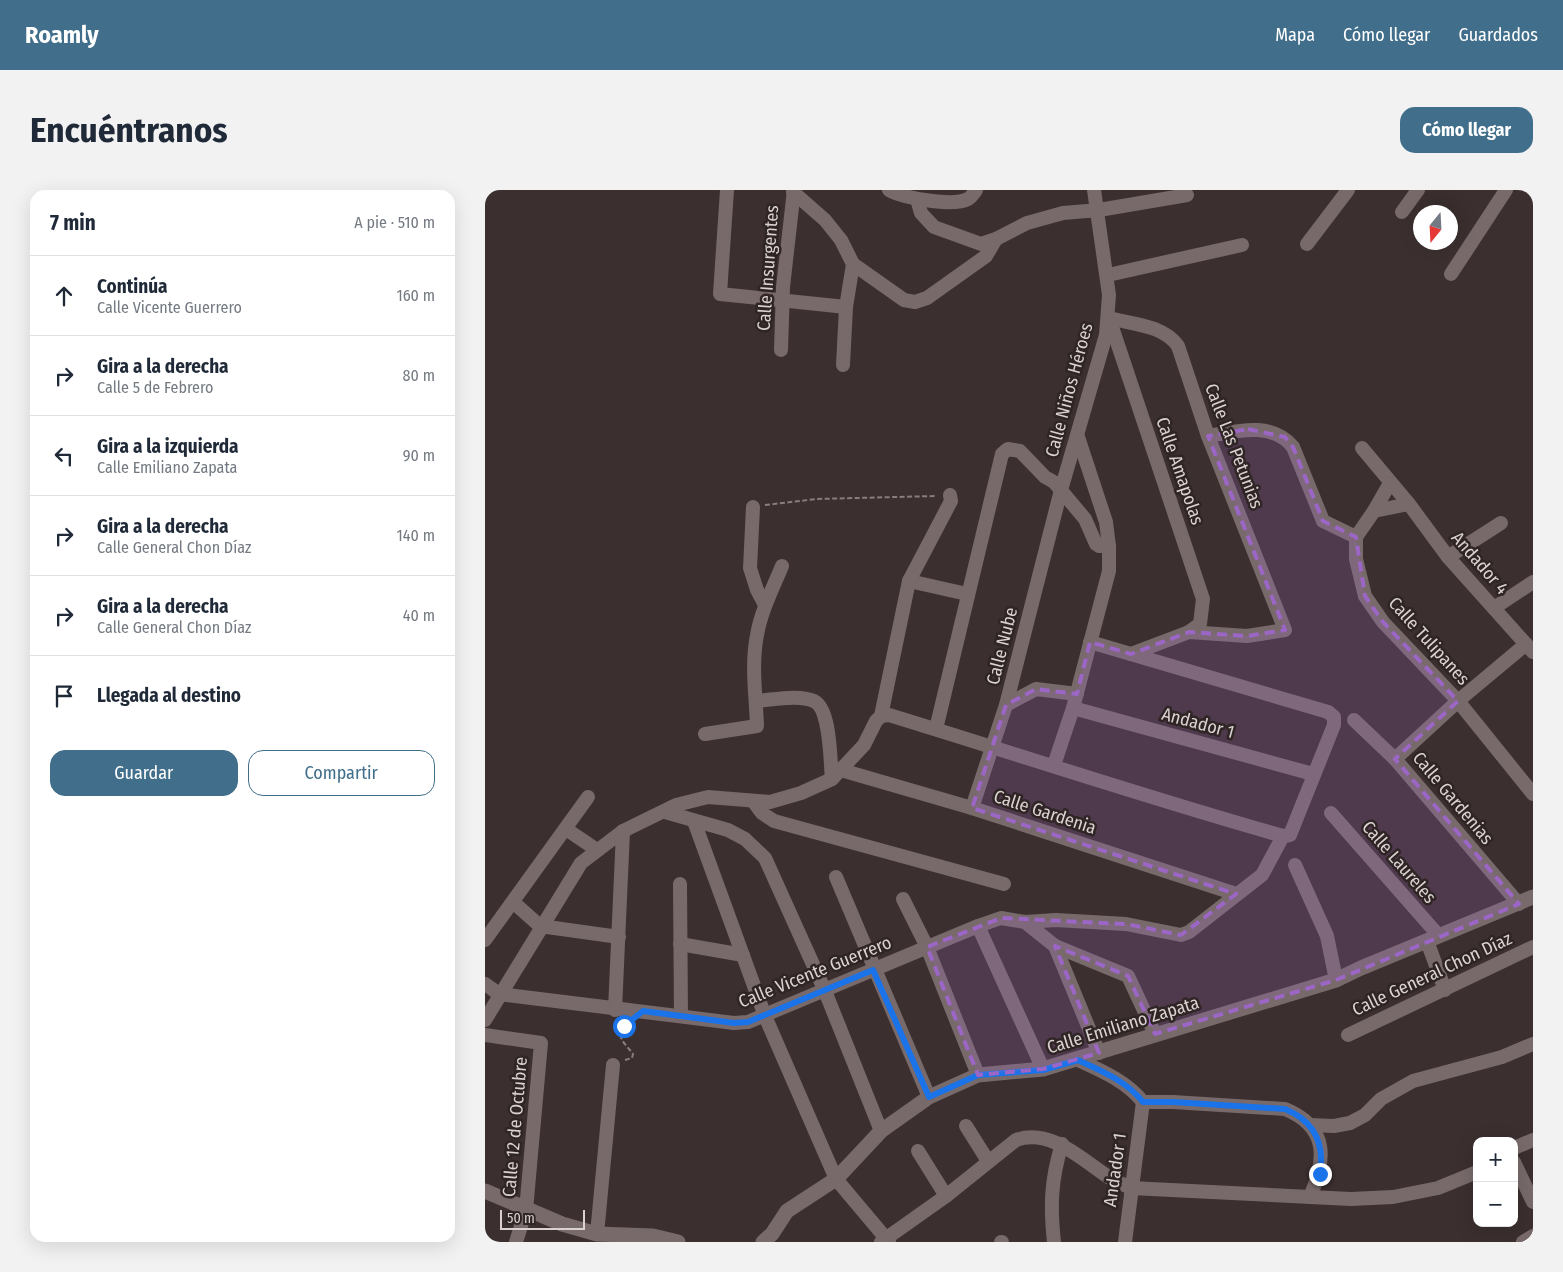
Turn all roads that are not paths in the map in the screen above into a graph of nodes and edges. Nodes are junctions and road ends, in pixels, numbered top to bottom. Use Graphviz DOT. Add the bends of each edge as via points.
graph roads {
  1 [pos="727,190"];
  2 [pos="889,190"];
  3 [pos="1095,190"];
  4 [pos="1348,190"];
  5 [pos="1418,190"];
  6 [pos="1506,190"];
  7 [pos="793,191"];
  8 [pos="972,194"];
  9 [pos="1187,195"];
  10 [pos="917,199"];
  11 [pos="1099,210"];
  12 [pos="1402,212"];
  13 [pos="997,239"];
  14 [pos="1307,244"];
  15 [pos="1242,245"];
  16 [pos="853,264"];
  17 [pos="1451,274"];
  18 [pos="1108,275"];
  19 [pos="783,300"];
  20 [pos="846,307"];
  21 [pos="1109,318"];
  22 [pos="781,350"];
  23 [pos="843,365"];
  24 [pos="1208,436"];
  25 [pos="1078,437"];
  26 [pos="1361,448"];
  27 [pos="1390,483"];
  28 [pos="1061,490"];
  29 [pos="950,495"];
  30 [pos="1409,504"];
  31 [pos="753,507"];
  32 [pos="1374,511"];
  33 [pos="1501,523"];
  34 [pos="1356,537"];
  35 [pos="1109,546"];
  36 [pos="1448,557"];
  37 [pos="782,566"];
  38 [pos="909,581"];
  39 [pos="1533,582"];
  40 [pos="967,594"];
  41 [pos="765,605"];
  42 [pos="1495,608"];
  43 [pos="1189,632"];
  44 [pos="1090,642"];
  45 [pos="1530,648"];
  46 [pos="1131,654"];
  47 [pos="1077,694"];
  48 [pos="756,701"];
  49 [pos="1458,701"];
  50 [pos="1006,705"];
  51 [pos="1073,708"];
  52 [pos="881,716"];
  53 [pos="1354,720"];
  54 [pos="936,730"];
  55 [pos="705,734"];
  56 [pos="991,747"];
  57 [pos="1395,759"];
  58 [pos="1053,765"];
  59 [pos="836,774"];
  60 [pos="1313,774"];
  61 [pos="1533,794"];
  62 [pos="588,797"];
  63 [pos="753,801"];
  64 [pos="972,808"];
  65 [pos="665,812"];
  66 [pos="1331,813"];
  67 [pos="694,821"];
  68 [pos="566,829"];
  69 [pos="623,831"];
  70 [pos="1283,836"];
  71 [pos="597,850"];
  72 [pos="1295,865"];
  73 [pos="836,877"];
  74 [pos="680,884"];
  75 [pos="1004,884"];
  76 [pos="1236,894"];
  77 [pos="1533,897"];
  78 [pos="903,898"];
  79 [pos="513,902"];
  80 [pos="1519,904"];
  81 [pos="1025,922"];
  82 [pos="540,926"];
  83 [pos="978,926"];
  84 [pos="619,936"];
  85 [pos="1433,938"];
  86 [pos="485,940"];
  87 [pos="680,944"];
  88 [pos="1055,946"];
  89 [pos="927,947"];
  90 [pos="1533,947"];
  91 [pos="743,955"];
  92 [pos="873,970"];
  93 [pos="1336,980"];
  94 [pos="485,984"];
  95 [pos="1445,990"];
  96 [pos="825,991"];
  97 [pos="499,994"];
  98 [pos="615,1010"];
  99 [pos="681,1016"];
  100 [pos="765,1016"];
  101 [pos="485,1020"];
  102 [pos="1155,1034"];
  103 [pos="485,1035"];
  104 [pos="1348,1035"];
  105 [pos="1533,1044"];
  106 [pos="1099,1053"];
  107 [pos="1078,1060"];
  108 [pos="613,1064"];
  109 [pos="1043,1070"];
  110 [pos="978,1075"];
  111 [pos="929,1097"];
  112 [pos="1143,1102"];
  113 [pos="966,1126"];
  114 [pos="1310,1126"];
  115 [pos="881,1131"];
  116 [pos="1533,1140"];
  117 [pos="1062,1144"];
  118 [pos="1518,1146"];
  119 [pos="918,1151"];
  120 [pos="988,1161"];
  121 [pos="1518,1170"];
  122 [pos="1473,1174"];
  123 [pos="836,1179"];
  124 [pos="1131,1188"];
  125 [pos="485,1191"];
  126 [pos="946,1196"];
  127 [pos="1311,1197"];
  128 [pos="1533,1202"];
  129 [pos="526,1210"];
  130 [pos="597,1234"];
  131 [pos="1533,1236"];
  132 [pos="886,1241"];
  133 [pos="516,1242"];
  134 [pos="678,1242"];
  135 [pos="763,1242"];
  136 [pos="1054,1242"];
  137 [pos="1125,1242"];
  138 [pos="1523,1242"];
  1 -- 19 [label="street" via="719,294"];
  2 -- 10 [label="street" via="902,197"];
  3 -- 11 [label="street, Calle Niños Héroes"];
  4 -- 14 [label="street"];
  5 -- 12 [label="street"];
  6 -- 17 [label="street"];
  7 -- 16 [label="street" via="825,220 841,240"];
  7 -- 19 [label="street, Calle Insurgentes"];
  8 -- 10 [label="street" via="957,202"];
  9 -- 11 [label="street"];
  10 -- 13 [label="street" via="921,213 934,227 981,244"];
  11 -- 13 [label="street" via="1063,213 1027,223"];
  11 -- 18 [label="street, Calle Niños Héroes"];
  13 -- 16 [label="street" via="986,256 927,298 915,302 904,300"];
  15 -- 18 [label="street"];
  16 -- 20 [label="street"];
  18 -- 21 [label="street, Calle Niños Héroes"];
  19 -- 20 [label="street"];
  19 -- 22 [label="street, Calle Insurgentes"];
  20 -- 23 [label="street"];
  21 -- 24 [label="street, Calle Las Petunias" via="1161,331 1172,337 1178,346"];
  21 -- 25 [label="street, Calle Niños Héroes"];
  21 -- 43 [label="street, Calle Amapolas" via="1203,599 1200,624"];
  24 -- 34 [label="street" via="1248,429 1285,438 1293,447 1323,521"];
  24 -- 43 [label="street, Calle Las Petunias" via="1285,630 1247,636"];
  25 -- 28 [label="street, Calle Niños Héroes"];
  25 -- 35 [label="street" via="1106,522"];
  26 -- 27 [label="street, Andador 4"];
  27 -- 30 [label="street, Andador 4"];
  27 -- 32 [label="street"];
  28 -- 35 [label="street" via="1085,519 1096,544"];
  28 -- 40 [label="street" via="1020,451 1008,449 1002,454"];
  28 -- 50 [label="street, Calle Nube"];
  29 -- 38 [label="street" via="951,501"];
  30 -- 32 [label="street"];
  30 -- 36 [label="street, Andador 4"];
  31 -- 41 [label="street" via="750,568"];
  32 -- 34 [label="street"];
  33 -- 36 [label="street"];
  34 -- 49 [label="street, Calle Tulipanes" via="1356,559 1365,596 1383,622"];
  35 -- 44 [label="street" via="1109,572"];
  36 -- 42 [label="street, Andador 4"];
  37 -- 41 [label="street"];
  38 -- 40 [label="street"];
  38 -- 52 [label="street"];
  39 -- 42 [label="street"];
  40 -- 54 [label="street"];
  41 -- 48 [label="street" via="757,633 753,668"];
  42 -- 45 [label="street, Andador 4"];
  43 -- 46 [label="street"];
  44 -- 46 [label="street, Calle Vicente Guerrero"];
  44 -- 47 [label="street"];
  45 -- 49 [label="street"];
  46 -- 60 [label="street, Calle Vicente Guerrero" via="1328,712 1334,717 1334,725"];
  47 -- 50 [label="street" via="1036,689"];
  47 -- 51 [label="street"];
  48 -- 55 [label="street" via="757,726"];
  48 -- 59 [label="street" via="800,699 815,702 825,714"];
  49 -- 57 [label="street"];
  49 -- 61 [label="street, Calle Tulipanes"];
  50 -- 56 [label="street, Calle Nube"];
  51 -- 58 [label="street"];
  51 -- 60 [label="street, Andador 1"];
  52 -- 54 [label="street"];
  52 -- 59 [label="street" via="875,721 864,744"];
  53 -- 57 [label="street, Calle Gardenias"];
  54 -- 56 [label="street"];
  56 -- 58 [label="street"];
  56 -- 64 [label="street, Calle Nube"];
  57 -- 80 [label="street, Calle Gardenias"];
  58 -- 70 [label="street"];
  59 -- 63 [label="street" via="801,794 770,802"];
  59 -- 64 [label="street, Calle Gardenia"];
  60 -- 70 [label="street, Calle Vicente Guerrero" via="1294,828 1290,835"];
  62 -- 68 [label="street"];
  63 -- 65 [label="street" via="707,798 676,805"];
  63 -- 75 [label="street" via="774,821"];
  64 -- 76 [label="street, Calle Gardenia"];
  65 -- 67 [label="street"];
  65 -- 69 [label="street"];
  66 -- 85 [label="street, Calle Laureles"];
  67 -- 91 [label="street"];
  67 -- 96 [label="street" via="728,830 745,839 765,858"];
  68 -- 71 [label="street"];
  68 -- 79 [label="street"];
  69 -- 71 [label="street"];
  69 -- 84 [label="street"];
  70 -- 76 [label="street, Calle Vicente Guerrero" via="1262,874"];
  71 -- 82 [label="street" via="581,862"];
  72 -- 93 [label="street" via="1327,936"];
  73 -- 92 [label="street"];
  74 -- 87 [label="street"];
  76 -- 81 [label="street, Calle Vicente Guerrero" via="1181,935 1126,924 1056,920"];
  77 -- 80 [label="street, Calle Emiliano Zapata"];
  78 -- 89 [label="street"];
  79 -- 82 [label="street"];
  79 -- 86 [label="street"];
  80 -- 85 [label="street, Calle Emiliano Zapata"];
  81 -- 83 [label="street, Calle Vicente Guerrero" via="1001,918"];
  81 -- 88 [label="street"];
  82 -- 84 [label="street"];
  82 -- 97 [label="street"];
  83 -- 89 [label="street, Calle Vicente Guerrero"];
  83 -- 109 [label="street"];
  84 -- 98 [label="street"];
  85 -- 93 [label="street, Calle Emiliano Zapata"];
  85 -- 95 [label="street"];
  87 -- 91 [label="street"];
  87 -- 99 [label="street"];
  88 -- 102 [label="street" via="1129,976"];
  88 -- 106 [label="street"];
  89 -- 92 [label="street, Calle Vicente Guerrero"];
  89 -- 110 [label="street"];
  90 -- 95 [label="street, Calle General Chon Díaz"];
  91 -- 100 [label="street"];
  92 -- 96 [label="street, Calle Vicente Guerrero"];
  92 -- 111 [label="street"];
  93 -- 102 [label="street, Calle Emiliano Zapata"];
  94 -- 97 [label="street, Calle Vicente Guerrero"];
  95 -- 104 [label="street, Calle General Chon Díaz"];
  96 -- 100 [label="street, Calle Vicente Guerrero"];
  96 -- 115 [label="street"];
  97 -- 98 [label="street, Calle Vicente Guerrero"];
  97 -- 101 [label="street"];
  98 -- 99 [label="street, Calle Vicente Guerrero"];
  99 -- 100 [label="street, Calle Vicente Guerrero" via="734,1023"];
  100 -- 123 [label="street"];
  102 -- 106 [label="street, Calle Emiliano Zapata"];
  103 -- 129 [label="street, Calle 12 de Octubre" via="541,1043"];
  105 -- 114 [label="street" via="1502,1057 1413,1081 1381,1099 1365,1115 1350,1123"];
  106 -- 107 [label="street, Calle Emiliano Zapata"];
  107 -- 109 [label="street, Calle Emiliano Zapata"];
  107 -- 112 [label="street" via="1118,1080"];
  108 -- 130 [label="street"];
  109 -- 110 [label="street, Calle Emiliano Zapata"];
  110 -- 111 [label="street, Calle Emiliano Zapata"];
  111 -- 115 [label="street, Calle Emiliano Zapata"];
  112 -- 114 [label="street" via="1285,1109 1297,1114"];
  112 -- 124 [label="street, Andador 1"];
  113 -- 120 [label="street"];
  114 -- 127 [label="street" via="1323,1157"];
  115 -- 123 [label="street, Calle Emiliano Zapata"];
  116 -- 118 [label="street"];
  117 -- 120 [label="street" via="1028,1136 1016,1140"];
  117 -- 124 [label="street" via="1109,1177"];
  117 -- 136 [label="street" via="1051,1195"];
  119 -- 126 [label="street"];
  120 -- 126 [label="street"];
  121 -- 128 [label="street"];
  122 -- 127 [label="street" via="1438,1188 1393,1198"];
  123 -- 132 [label="street"];
  123 -- 135 [label="street, Calle Emiliano Zapata" via="787,1211"];
  124 -- 127 [label="street"];
  124 -- 137 [label="street, Andador 1"];
  125 -- 129 [label="street"];
  126 -- 132 [label="street"];
  129 -- 130 [label="street"];
  129 -- 133 [label="street"];
  130 -- 134 [label="street" via="653,1236"];
  131 -- 138 [label="street"];
}
